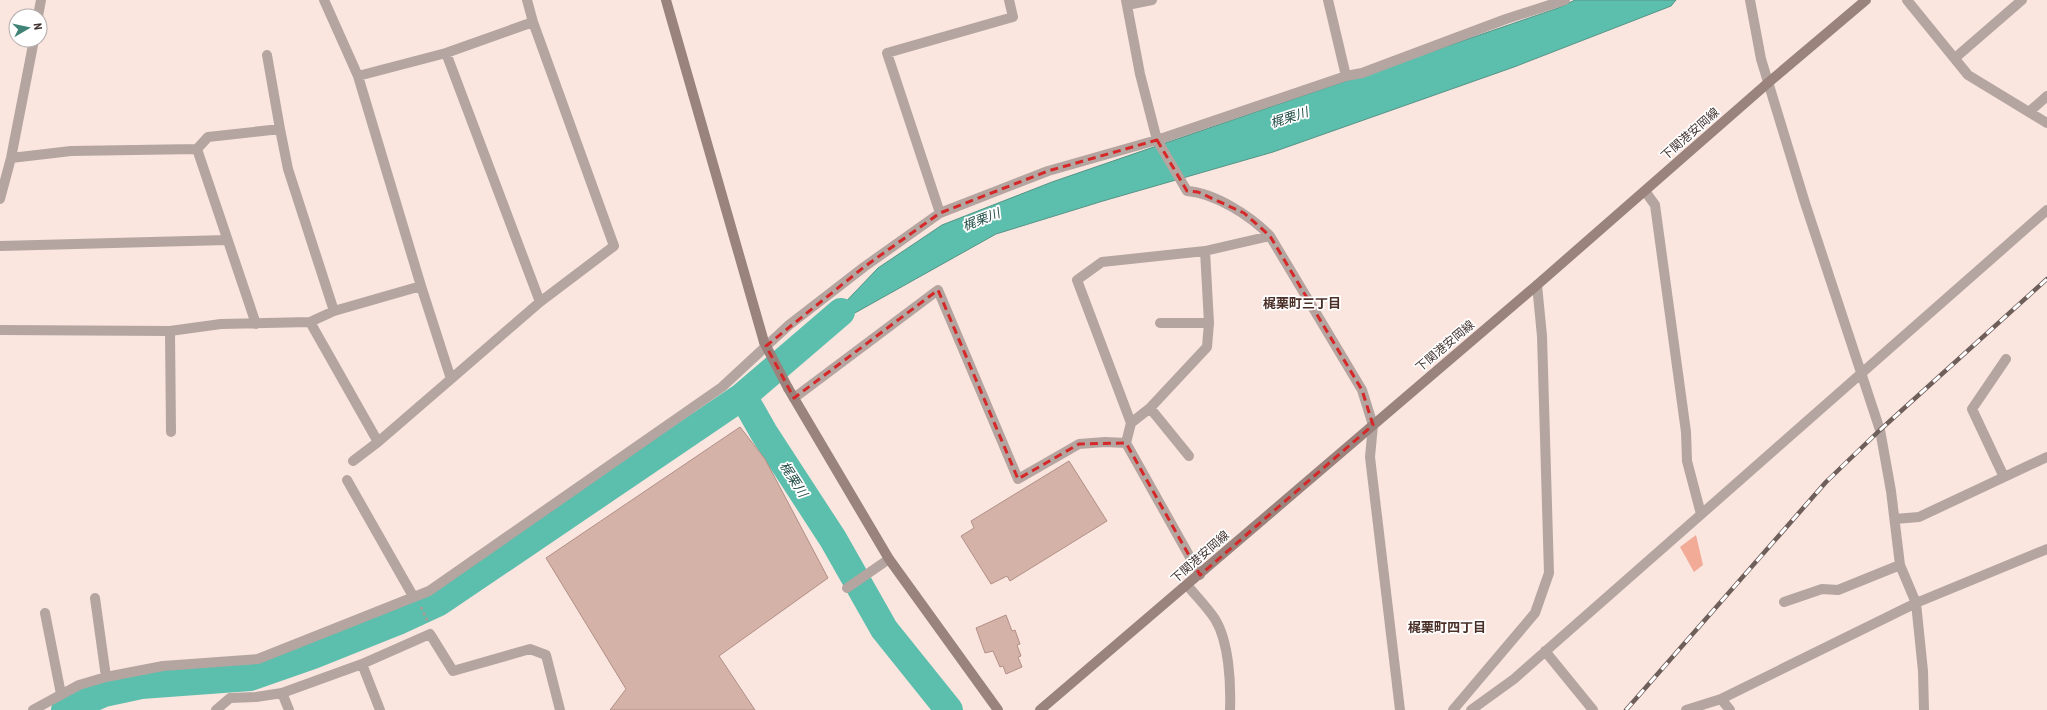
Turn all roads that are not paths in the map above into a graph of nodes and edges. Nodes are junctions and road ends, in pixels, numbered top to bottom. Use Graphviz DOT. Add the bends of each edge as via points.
graph roads {
  1 [pos="324,0"];
  2 [pos="528,0"];
  3 [pos="666,0"];
  4 [pos="1009,0"];
  5 [pos="1152,0"];
  6 [pos="1328,0"];
  7 [pos="1565,0"];
  8 [pos="1750,0"];
  9 [pos="1866,0"];
  10 [pos="1907,0"];
  11 [pos="2022,0"];
  12 [pos="1127,3"];
  13 [pos="533,22"];
  14 [pos="32,48"];
  15 [pos="446,53"];
  16 [pos="267,55"];
  17 [pos="1956,58"];
  18 [pos="358,76"];
  19 [pos="1346,76"];
  20 [pos="1769,82"];
  21 [pos="2047,96"];
  22 [pos="2029,112"];
  23 [pos="2047,123"];
  24 [pos="280,129"];
  25 [pos="1157,140"];
  26 [pos="197,150"];
  27 [pos="11,158"];
  28 [pos="1645,190"];
  29 [pos="0,200"];
  30 [pos="2047,210"];
  31 [pos="940,214"];
  32 [pos="1270,236"];
  33 [pos="227,240"];
  34 [pos="0,246"];
  35 [pos="1206,251"];
  36 [pos="1537,285"];
  37 [pos="421,286"];
  38 [pos="540,302"];
  39 [pos="334,311"];
  40 [pos="310,322"];
  41 [pos="1160,323"];
  42 [pos="1209,323"];
  43 [pos="256,324"];
  44 [pos="0,330"];
  45 [pos="170,331"];
  46 [pos="2006,359"];
  47 [pos="1862,371"];
  48 [pos="451,379"];
  49 [pos="794,398"];
  50 [pos="1150,408"];
  51 [pos="1132,423"];
  52 [pos="1373,425"];
  53 [pos="171,432"];
  54 [pos="378,442"];
  55 [pos="1126,443"];
  56 [pos="1189,456"];
  57 [pos="2047,458"];
  58 [pos="352,461"];
  59 [pos="2004,477"];
  60 [pos="347,480"];
  61 [pos="1701,514"];
  62 [pos="1895,519"];
  63 [pos="2047,550"];
  64 [pos="889,559"];
  65 [pos="1900,565"];
  66 [pos="1200,575"];
  67 [pos="1187,585"];
  68 [pos="847,588"];
  69 [pos="95,598"];
  70 [pos="416,599"];
  71 [pos="1784,602"];
  72 [pos="1916,603"];
  73 [pos="45,612"];
  74 [pos="1545,651"];
  75 [pos="362,664"];
  76 [pos="106,677"];
  77 [pos="282,693"];
  78 [pos="61,694"];
  79 [pos="1722,699"];
  80 [pos="33,710"];
  81 [pos="216,710"];
  82 [pos="289,710"];
  83 [pos="380,710"];
  84 [pos="560,710"];
  85 [pos="998,710"];
  86 [pos="1040,710"];
  87 [pos="1230,710"];
  88 [pos="1400,710"];
  89 [pos="1453,710"];
  90 [pos="1471,710"];
  91 [pos="1593,710"];
  92 [pos="1686,710"];
  93 [pos="1730,710"];
  94 [pos="1924,710"];
  1 -- 18 [label="street"];
  2 -- 13 [label="street"];
  3 -- 49 [label="main road, bridge" via="764,342"];
  4 -- 31 [label="street" via="1013,18 887,53"];
  5 -- 12 [label="street"];
  6 -- 19 [label="street"];
  7 -- 19 [label="street" via="1506,19 1362,73"];
  8 -- 20 [label="street" via="1761,59"];
  9 -- 20 [label="main road, 下関港安岡線"];
  10 -- 17 [label="street"];
  11 -- 17 [label="street"];
  12 -- 25 [label="street" via="1140,74"];
  13 -- 15 [label="street"];
  13 -- 38 [label="street" via="614,246"];
  14 -- 27 [label="street"];
  15 -- 18 [label="street"];
  15 -- 38 [label="street"];
  16 -- 24 [label="street"];
  17 -- 22 [label="street" via="1968,75"];
  18 -- 37 [label="street"];
  19 -- 25 [label="street"];
  20 -- 28 [label="main road, 下関港安岡線"];
  20 -- 47 [label="street" via="1805,203"];
  21 -- 22 [label="street"];
  22 -- 23 [label="street"];
  24 -- 26 [label="street" via="208,136"];
  24 -- 39 [label="street" via="288,169"];
  25 -- 31 [label="street" via="1048,171"];
  25 -- 32 [label="street" via="1187,191 1198,192 1244,213"];
  26 -- 27 [label="street" via="71,151"];
  26 -- 33 [label="street"];
  27 -- 29 [label="street"];
  28 -- 36 [label="main road, 下関港安岡線"];
  28 -- 61 [label="street" via="1655,205 1686,432 1687,461"];
  30 -- 47 [label="street"];
  31 -- 70 [label="street" via="864,267 789,325 722,387"];
  32 -- 35 [label="street"];
  32 -- 52 [label="street" via="1362,390"];
  33 -- 34 [label="street"];
  33 -- 43 [label="street"];
  35 -- 42 [label="street"];
  35 -- 51 [label="street" via="1102,262 1077,280"];
  36 -- 52 [label="main road, 下関港安岡線"];
  36 -- 89 [label="street" via="1542,336 1549,573 1535,613"];
  37 -- 39 [label="street"];
  37 -- 48 [label="street"];
  38 -- 48 [label="street"];
  39 -- 40 [label="street"];
  40 -- 43 [label="street"];
  40 -- 54 [label="street"];
  41 -- 42 [label="street"];
  42 -- 50 [label="street" via="1207,347"];
  43 -- 45 [label="street" via="221,324"];
  44 -- 45 [label="street"];
  45 -- 53 [label="street"];
  46 -- 59 [label="street" via="1972,410"];
  47 -- 61 [label="street"];
  47 -- 62 [label="street" via="1880,430"];
  48 -- 54 [label="street"];
  49 -- 55 [label="street" via="938,290 1018,478 1079,444"];
  49 -- 64 [label="main road"];
  50 -- 51 [label="street"];
  50 -- 56 [label="street"];
  51 -- 55 [label="street"];
  52 -- 66 [label="main road, 下関港安岡線"];
  52 -- 88 [label="street" via="1370,457"];
  54 -- 58 [label="street"];
  55 -- 66 [label="street"];
  57 -- 59 [label="street"];
  59 -- 62 [label="street" via="1919,517"];
  60 -- 70 [label="street"];
  61 -- 74 [label="street"];
  62 -- 65 [label="street"];
  63 -- 72 [label="street"];
  64 -- 68 [label="street"];
  64 -- 85 [label="main road"];
  65 -- 71 [label="street" via="1838,590 1822,589"];
  65 -- 72 [label="street"];
  66 -- 67 [label="main road, 下関港安岡線"];
  67 -- 86 [label="main road, 下関港安岡線"];
  67 -- 87 [label="street" via="1215,620 1226,649 1231,684"];
  69 -- 76 [label="street"];
  70 -- 76 [label="street" via="258,659 163,666"];
  72 -- 79 [label="street"];
  72 -- 94 [label="street"];
  73 -- 78 [label="street"];
  74 -- 90 [label="street" via="1514,679"];
  74 -- 91 [label="street"];
  75 -- 77 [label="street"];
  75 -- 83 [label="street"];
  75 -- 84 [label="street" via="430,634 453,671 530,649 546,655"];
  76 -- 78 [label="street" via="79,685"];
  77 -- 81 [label="street" via="230,698"];
  77 -- 82 [label="street"];
  78 -- 80 [label="street"];
  79 -- 92 [label="street"];
  79 -- 93 [label="street"];
}
